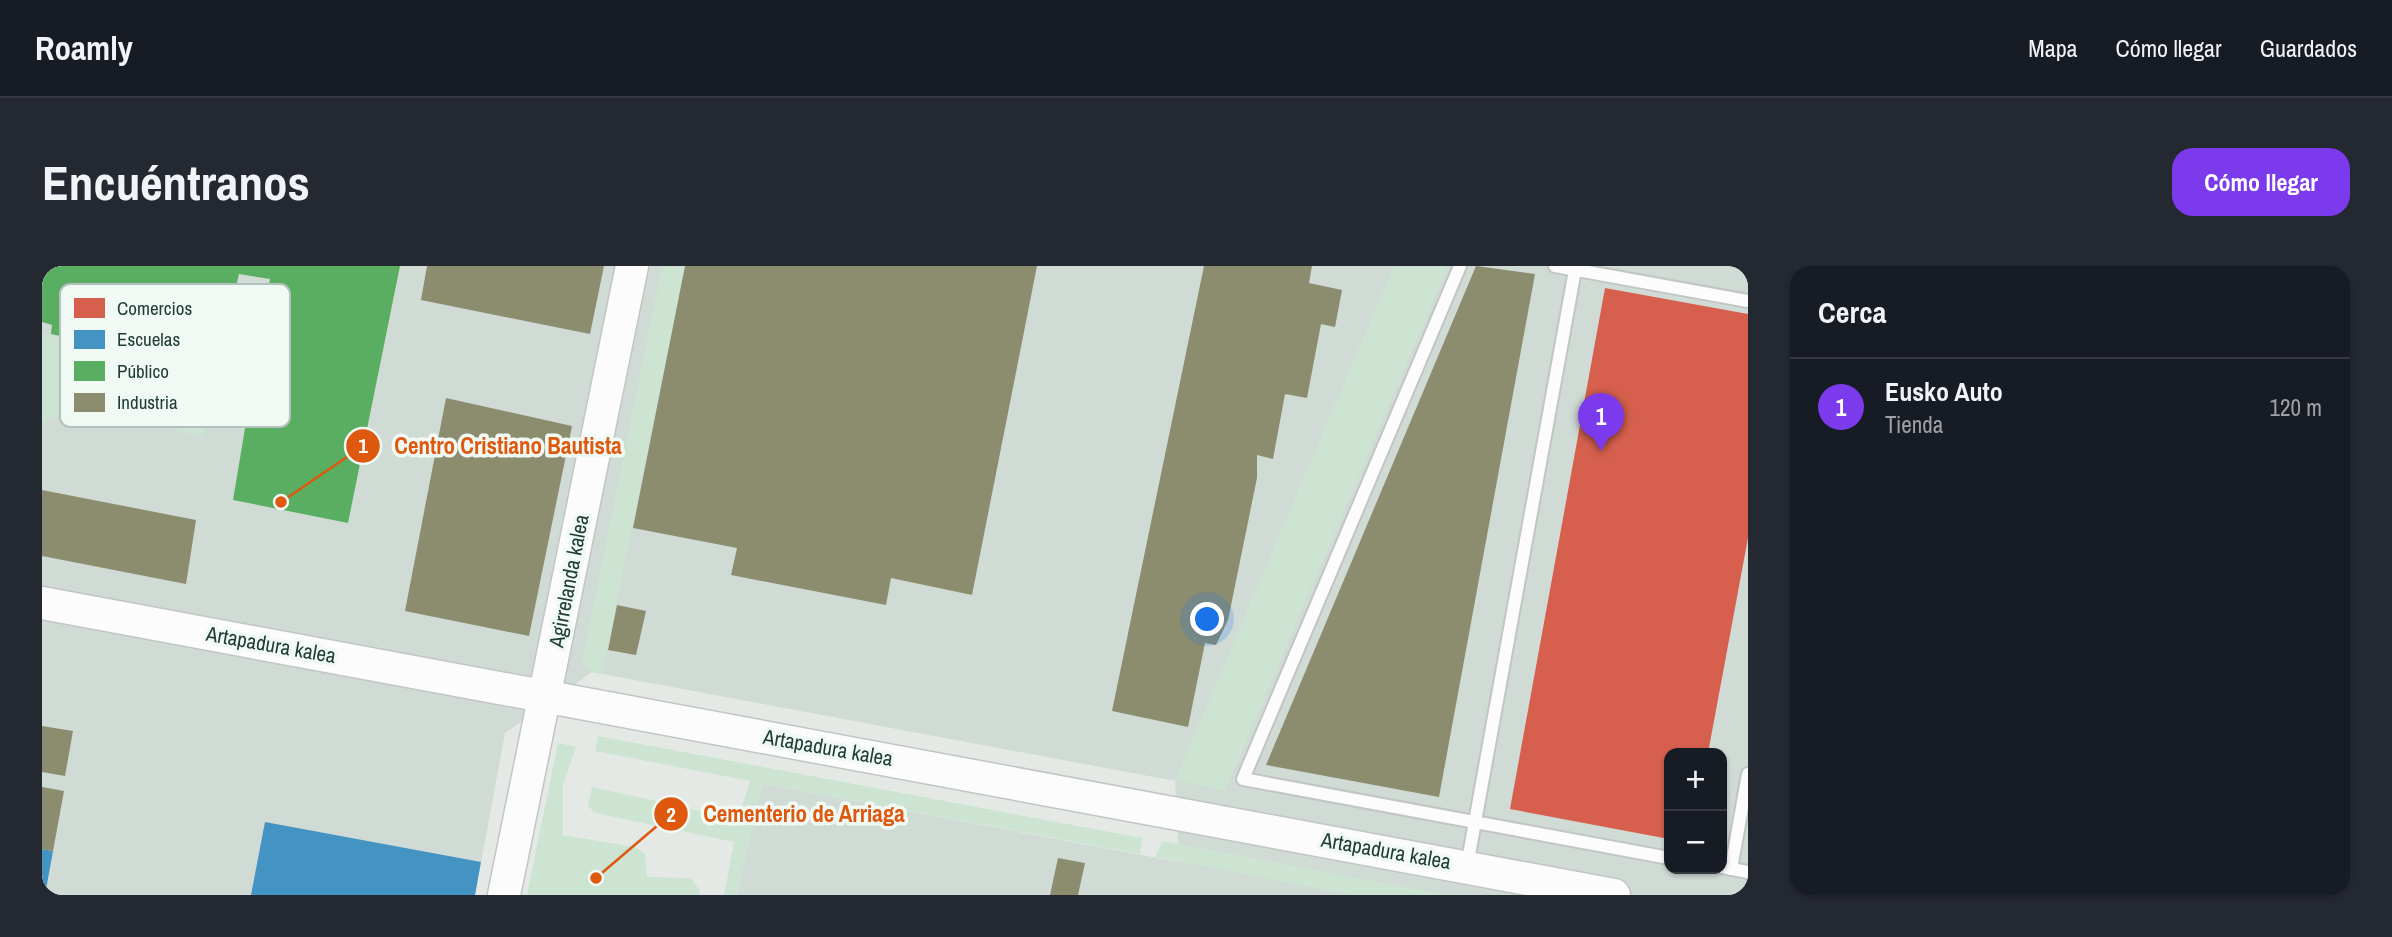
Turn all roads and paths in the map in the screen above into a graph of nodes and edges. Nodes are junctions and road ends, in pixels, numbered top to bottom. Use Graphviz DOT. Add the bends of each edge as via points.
graph roads {
  1 [pos="632,266"];
  2 [pos="1460,266"];
  3 [pos="1555,266"];
  4 [pos="1575,270"];
  5 [pos="1748,301"];
  6 [pos="42,603"];
  7 [pos="544,695"];
  8 [pos="1748,774"];
  9 [pos="1475,822"];
  10 [pos="1664,857"];
  11 [pos="1727,864"];
  12 [pos="1467,866"];
  13 [pos="1727,868"];
  14 [pos="1748,872"];
  15 [pos="504,895"];
  16 [pos="1614,895"];
  1 -- 7 [label="street, Agirrelanda kalea"];
  2 -- 9 [label="lane" via="1242,779"];
  3 -- 4 [label="lane"];
  4 -- 5 [label="lane"];
  4 -- 9 [label="lane"];
  6 -- 7 [label="street, Artapadura kalea"];
  7 -- 12 [label="street, Artapadura kalea"];
  7 -- 15 [label="street, Agirrelanda kalea"];
  8 -- 11 [label="lane"];
  9 -- 10 [label="lane"];
  9 -- 12 [label="lane"];
  12 -- 16 [label="street, Artapadura kalea"];
  13 -- 14 [label="lane"];
}
